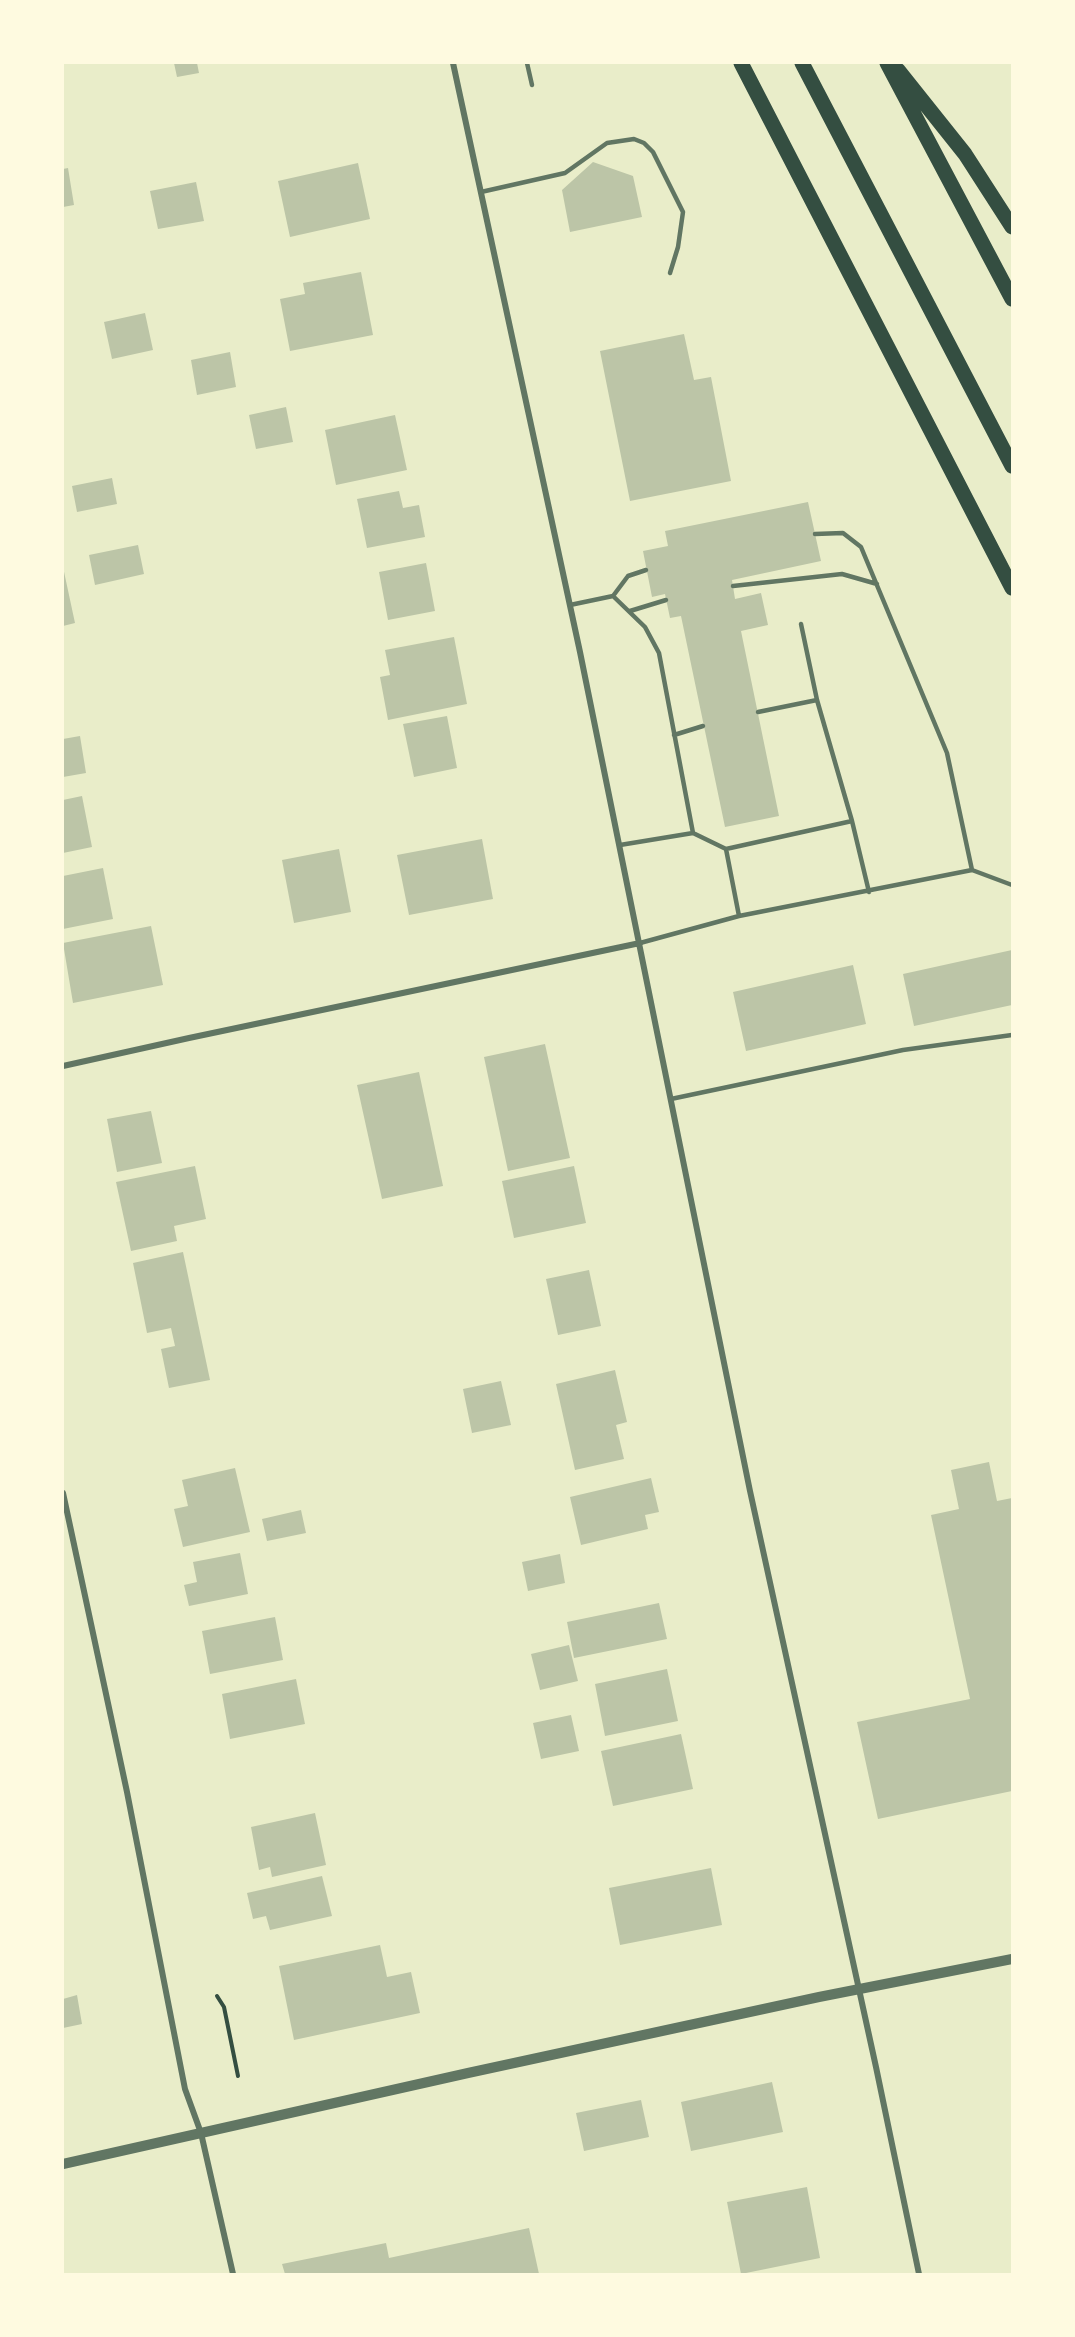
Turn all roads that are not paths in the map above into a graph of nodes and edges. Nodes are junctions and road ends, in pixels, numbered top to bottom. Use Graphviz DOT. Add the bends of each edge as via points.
graph roads {
  1 [pos="453,63"];
  2 [pos="527,63"];
  3 [pos="741,63"];
  4 [pos="802,63"];
  5 [pos="887,63"];
  6 [pos="892,63"];
  7 [pos="531,85"];
  8 [pos="481,192"];
  9 [pos="1012,227"];
  10 [pos="670,273"];
  11 [pos="1012,298"];
  12 [pos="1012,466"];
  13 [pos="815,534"];
  14 [pos="646,570"];
  15 [pos="877,584"];
  16 [pos="733,586"];
  17 [pos="1012,588"];
  18 [pos="613,596"];
  19 [pos="666,600"];
  20 [pos="570,605"];
  21 [pos="630,611"];
  22 [pos="801,624"];
  23 [pos="817,700"];
  24 [pos="758,712"];
  25 [pos="703,726"];
  26 [pos="674,735"];
  27 [pos="852,822"];
  28 [pos="693,833"];
  29 [pos="620,845"];
  30 [pos="726,849"];
  31 [pos="972,870"];
  32 [pos="1012,885"];
  33 [pos="869,892"];
  34 [pos="739,916"];
  35 [pos="640,944"];
  36 [pos="1012,1035"];
  37 [pos="63,1066"];
  38 [pos="671,1099"];
  39 [pos="63,1493"];
  40 [pos="1012,1959"];
  41 [pos="859,1989"];
  42 [pos="201,2133"];
  43 [pos="63,2164"];
  44 [pos="233,2274"];
  45 [pos="919,2274"];
  1 -- 8 [label="street"];
  2 -- 7 [label="lane"];
  3 -- 17 [label="main road"];
  4 -- 12 [label="main road"];
  5 -- 11 [label="main road"];
  6 -- 9 [label="main road" via="965,154"];
  8 -- 10 [label="lane" via="565,173 607,143 634,139 644,143 653,152 683,212"];
  8 -- 20 [label="street"];
  13 -- 15 [label="lane" via="843,533 861,548"];
  14 -- 18 [label="lane" via="628,576"];
  15 -- 16 [label="lane" via="842,574"];
  15 -- 31 [label="lane" via="947,753"];
  18 -- 20 [label="lane"];
  18 -- 21 [label="lane"];
  19 -- 21 [label="lane"];
  20 -- 29 [label="street"];
  21 -- 26 [label="lane" via="645,627 659,652"];
  22 -- 23 [label="lane"];
  23 -- 24 [label="lane"];
  23 -- 27 [label="lane"];
  25 -- 26 [label="lane"];
  26 -- 28 [label="lane"];
  27 -- 30 [label="lane"];
  27 -- 33 [label="lane"];
  28 -- 29 [label="lane"];
  28 -- 30 [label="lane"];
  29 -- 35 [label="street"];
  30 -- 34 [label="lane"];
  31 -- 32 [label="lane"];
  31 -- 33 [label="lane"];
  33 -- 34 [label="lane"];
  34 -- 35 [label="lane"];
  35 -- 37 [label="street"];
  35 -- 38 [label="street"];
  36 -- 38 [label="lane" via="903,1050"];
  38 -- 41 [label="street" via="753,1503"];
  39 -- 42 [label="street" via="185,2089"];
  40 -- 41 [label="street"];
  41 -- 42 [label="street"];
  41 -- 45 [label="street"];
  42 -- 43 [label="street"];
  42 -- 44 [label="street"];
}
